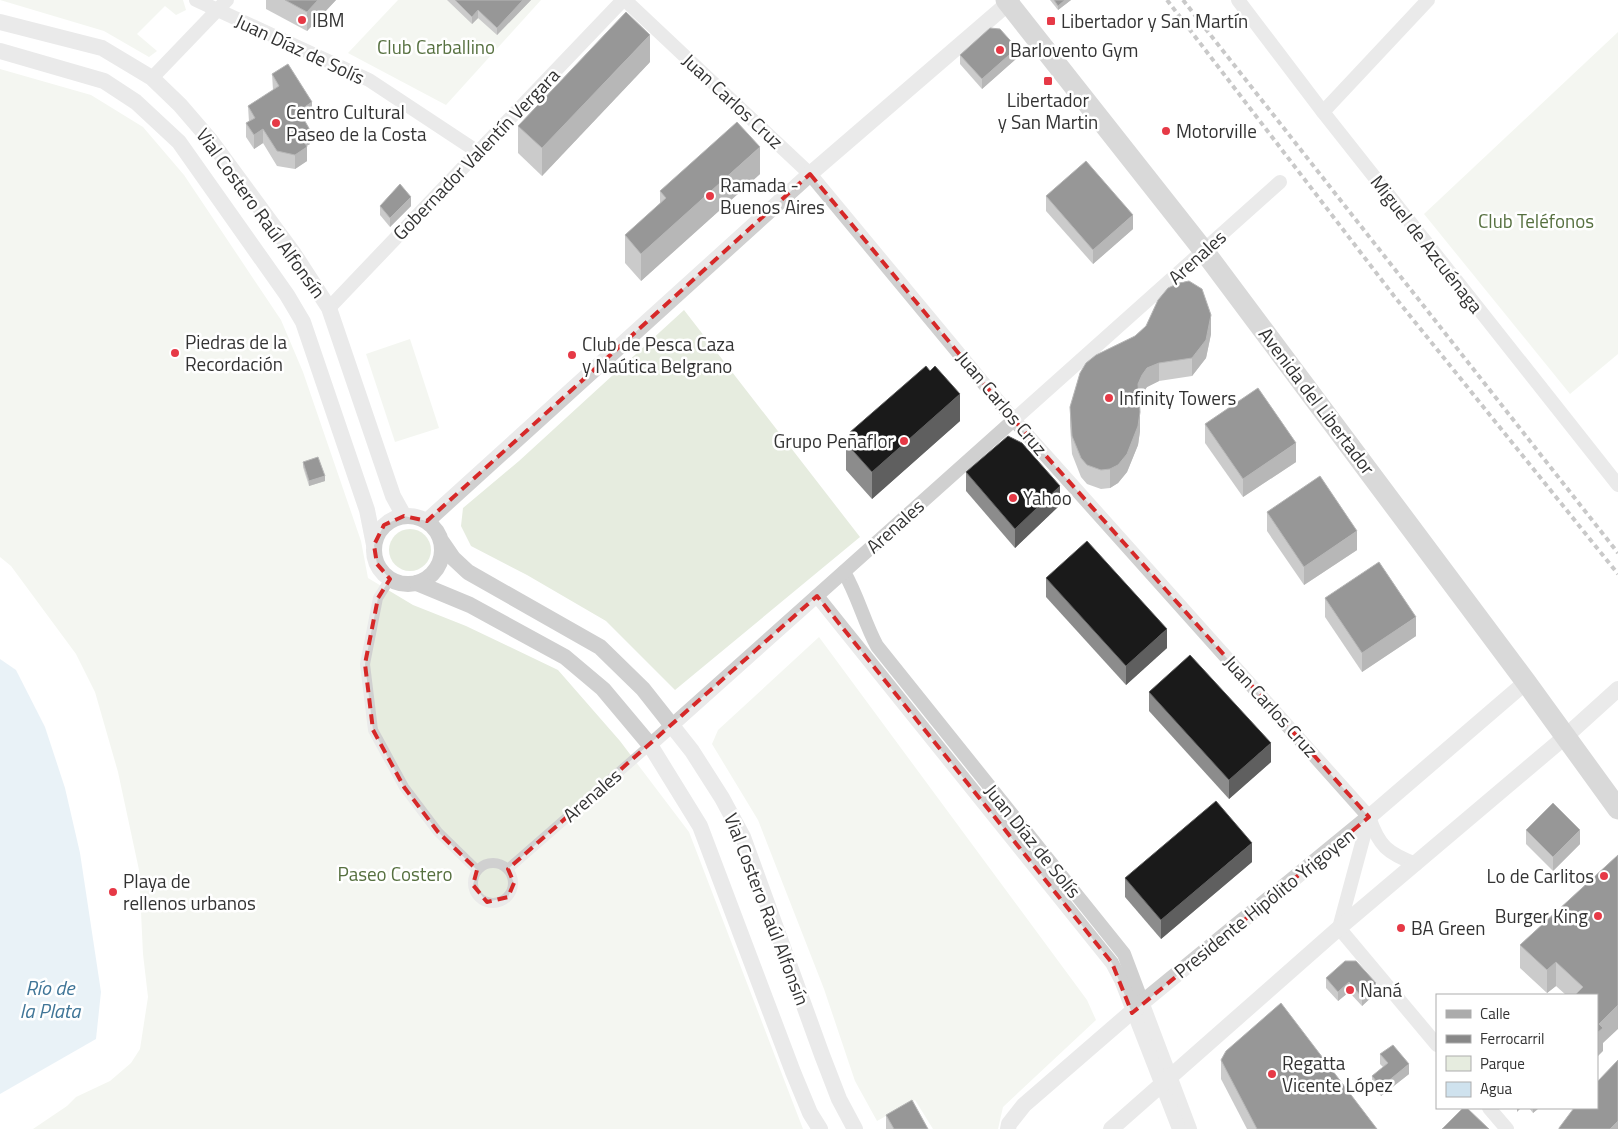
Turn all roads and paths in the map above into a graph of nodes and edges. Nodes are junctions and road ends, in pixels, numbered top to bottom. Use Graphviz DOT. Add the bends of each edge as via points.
graph roads {
  1 [pos="196,0"];
  2 [pos="227,0"];
  3 [pos="624,0"];
  4 [pos="1238,0"];
  5 [pos="1428,0"];
  6 [pos="1009,1"];
  7 [pos="216,10"];
  8 [pos="0,22"];
  9 [pos="0,51"];
  10 [pos="152,78"];
  11 [pos="1322,112"];
  12 [pos="478,152"];
  13 [pos="810,174"];
  14 [pos="1280,182"];
  15 [pos="1204,250"];
  16 [pos="329,308"];
  17 [pos="1014,420"];
  18 [pos="1618,485"];
  19 [pos="404,516"];
  20 [pos="427,521"];
  21 [pos="442,542"];
  22 [pos="374,545"];
  23 [pos="844,572"];
  24 [pos="390,578"];
  25 [pos="417,583"];
  26 [pos="818,596"];
  27 [pos="1526,682"];
  28 [pos="1618,690"];
  29 [pos="673,725"];
  30 [pos="1566,736"];
  31 [pos="650,745"];
  32 [pos="1618,810"];
  33 [pos="1369,817"];
  34 [pos="1416,864"];
  35 [pos="508,869"];
  36 [pos="477,870"];
  37 [pos="1339,928"];
  38 [pos="1138,1008"];
  39 [pos="1436,1044"];
  40 [pos="1166,1081"];
  41 [pos="1490,1109"];
  42 [pos="820,1129"];
  43 [pos="855,1129"];
  44 [pos="1008,1129"];
  45 [pos="1111,1129"];
  46 [pos="1179,1129"];
  47 [pos="1190,1129"];
  48 [pos="1507,1129"];
  1 -- 7 [label="street, Juan Díaz de Solís"];
  2 -- 7 [label="street"];
  3 -- 12 [label="street, Gobernador Valentín Vergara"];
  3 -- 13 [label="street, Juan Carlos Cruz"];
  4 -- 11 [label="street, Miguel de Azcuénaga"];
  5 -- 11 [label="street"];
  6 -- 13 [label="street"];
  6 -- 15 [label="main road, Avenida del Libertador"];
  7 -- 10 [label="street"];
  7 -- 12 [label="street, Juan Díaz de Solís" via="369,80"];
  8 -- 10 [label="street, Vial Costero Raúl Alfonsín" via="102,48"];
  9 -- 22 [label="street, Vial Costero Raúl Alfonsín" via="104,81 136,102 179,142 303,322 367,510"];
  10 -- 16 [label="street, Vial Costero Raúl Alfonsín" via="211,141 294,254"];
  11 -- 18 [label="street, Miguel de Azcuénaga"];
  12 -- 16 [label="street, Gobernador Valentín Vergara"];
  13 -- 17 [label="street, Juan Carlos Cruz"];
  13 -- 20 [label="street"];
  14 -- 15 [label="street, Arenales"];
  15 -- 17 [label="street, Arenales"];
  15 -- 27 [label="main road, Avenida del Libertador"];
  16 -- 19 [label="street, Vial Costero Raúl Alfonsín" via="392,496"];
  17 -- 23 [label="street, Arenales"];
  17 -- 33 [label="street, Juan Carlos Cruz"];
  19 -- 20 [label="street"];
  19 -- 22 [label="street" via="384,525"];
  20 -- 21 [label="street" via="434,526"];
  21 -- 25 [label="street" via="435,571"];
  21 -- 29 [label="street, Vial Costero Raúl Alfonsín" via="468,572 600,647 638,683"];
  22 -- 24 [label="street" via="377,564"];
  23 -- 26 [label="street, Arenales"];
  23 -- 38 [label="street, Juan Díaz de Solís" via="857,595 865,624 877,646 1124,954"];
  24 -- 25 [label="street" via="408,584"];
  24 -- 36 [label="street" via="378,598 365,664 373,730 404,787 438,832"];
  25 -- 31 [label="street, Vial Costero Raúl Alfonsín" via="470,605 571,661 603,689"];
  26 -- 29 [label="street, Arenales"];
  26 -- 38 [label="street, Juan Díaz de Solís" via="1112,963"];
  27 -- 30 [label="main road, Avenida del Libertador"];
  27 -- 33 [label="street, Presidente Hipólito Yrigoyen"];
  28 -- 30 [label="street"];
  29 -- 31 [label="street, Arenales"];
  29 -- 43 [label="street, Vial Costero Raúl Alfonsín" via="718,791 743,836 839,1099"];
  30 -- 32 [label="main road, Avenida del Libertador"];
  30 -- 34 [label="street"];
  31 -- 35 [label="street, Arenales"];
  31 -- 42 [label="street, Vial Costero Raúl Alfonsín" via="690,808 708,844 793,1072"];
  33 -- 34 [label="street, Juan Carlos Cruz" via="1377,840 1396,856"];
  33 -- 37 [label="street"];
  33 -- 38 [label="street, Presidente Hipólito Yrigoyen"];
  34 -- 37 [label="street"];
  35 -- 36 [label="street" via="492,862"];
  35 -- 36 [label="street" via="512,875 512,890 508,897 494,903 480,898 475,892 473,885"];
  37 -- 39 [label="street"];
  37 -- 40 [label="street"];
  38 -- 40 [label="street, Juan Díaz de Solís"];
  38 -- 44 [label="street, Presidente Hipólito Yrigoyen" via="1024,1105"];
  40 -- 45 [label="street"];
  40 -- 46 [label="street, Juan Díaz de Solís"];
  40 -- 47 [label="street, Juan Díaz de Solís"];
  41 -- 48 [label="street"];
}
